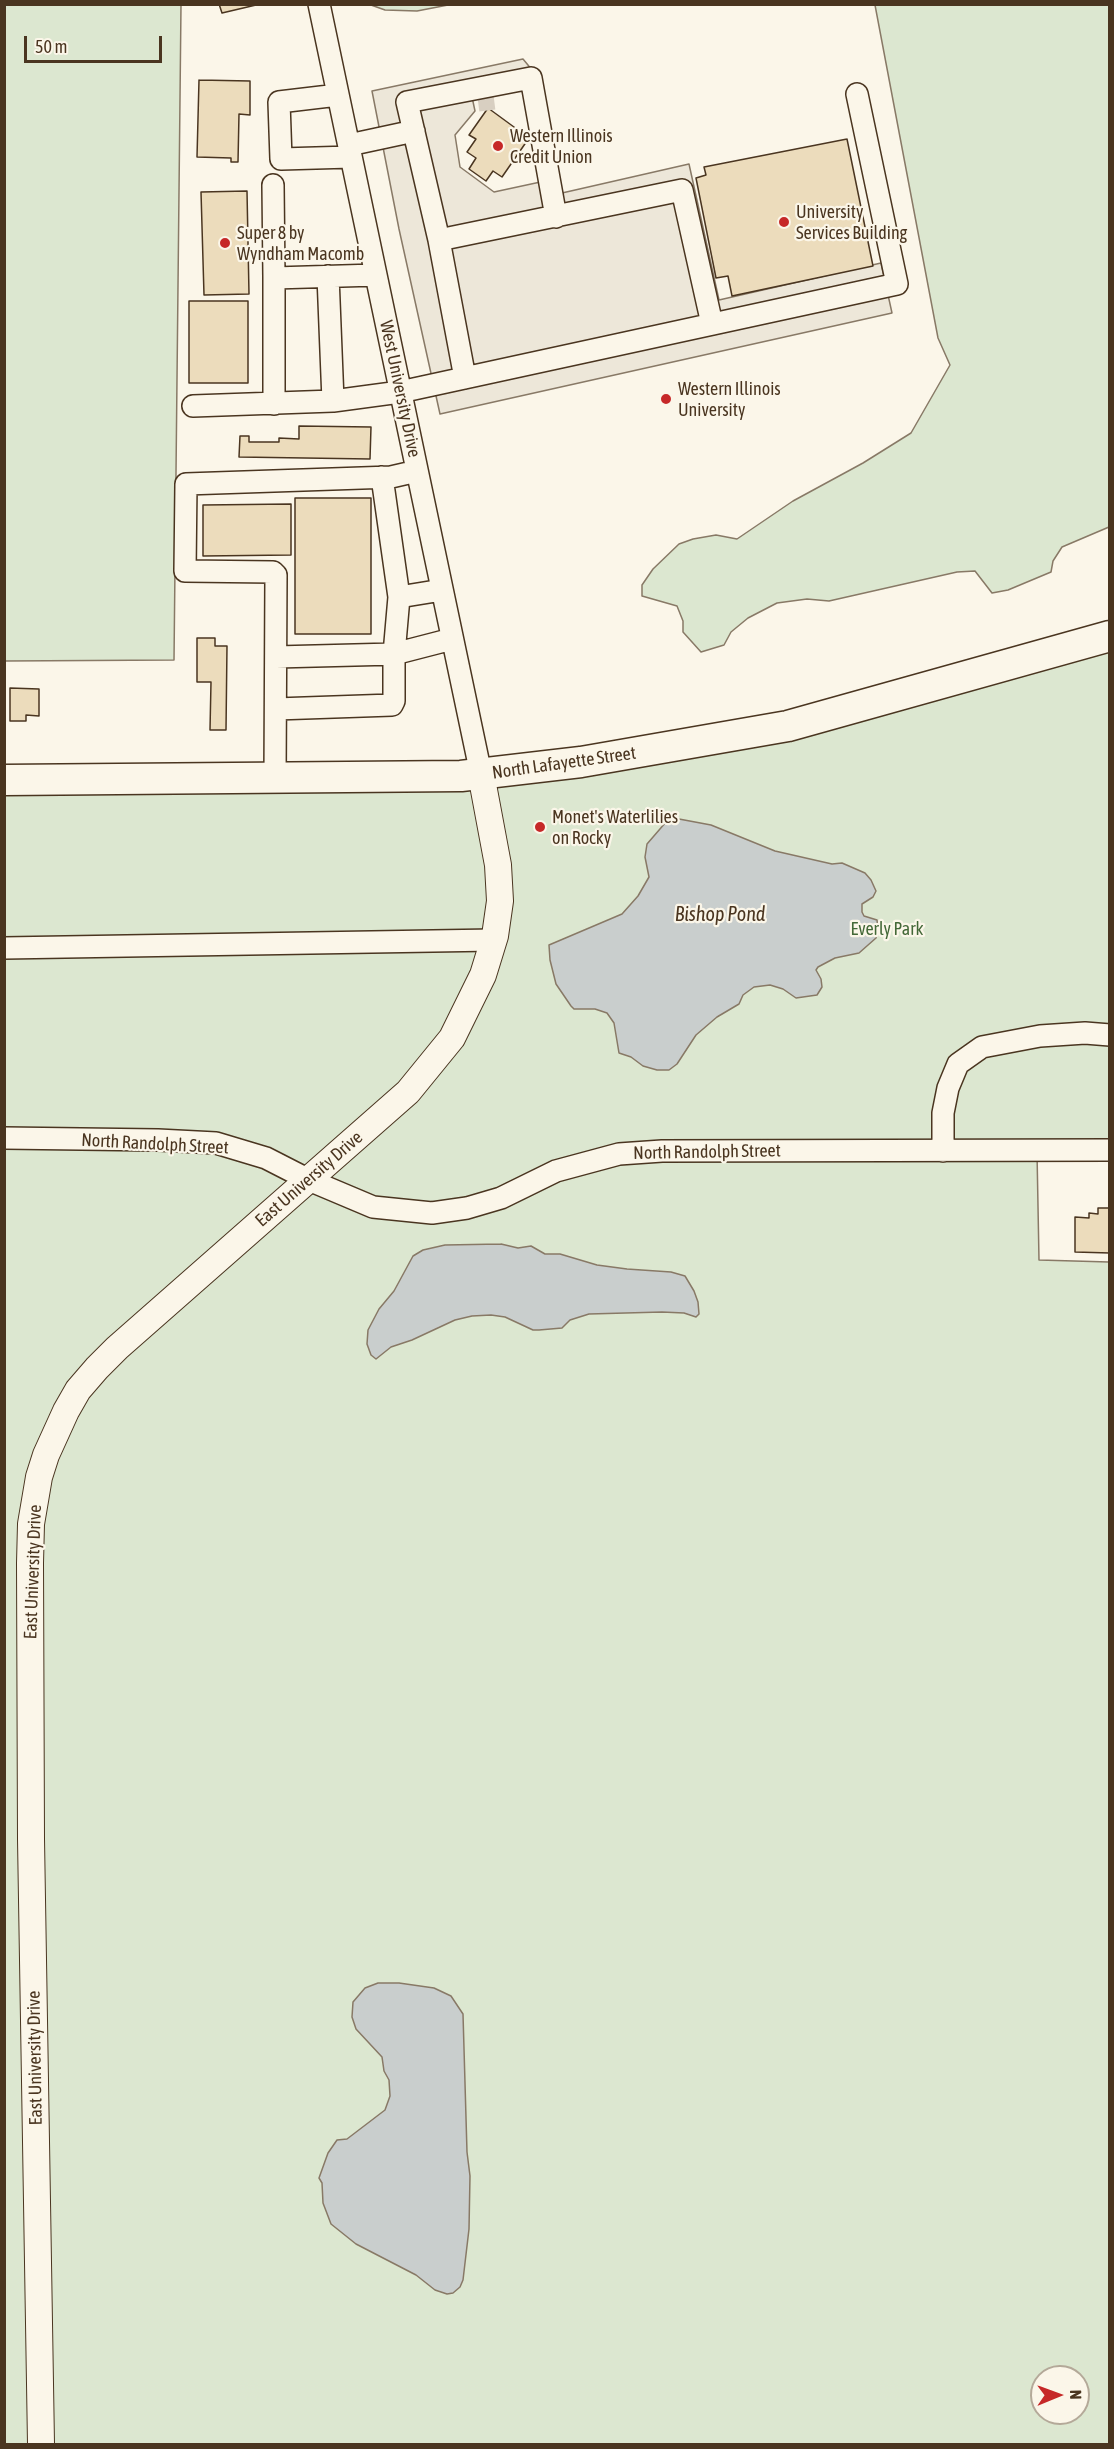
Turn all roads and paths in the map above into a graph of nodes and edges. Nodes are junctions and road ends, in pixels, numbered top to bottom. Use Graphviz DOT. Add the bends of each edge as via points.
graph roads {
  1 [pos="319,4"];
  2 [pos="509,82"];
  3 [pos="452,93"];
  4 [pos="857,94"];
  5 [pos="338,95"];
  6 [pos="414,131"];
  7 [pos="350,151"];
  8 [pos="273,185"];
  9 [pos="556,217"];
  10 [pos="439,240"];
  11 [pos="376,275"];
  12 [pos="328,276"];
  13 [pos="274,278"];
  14 [pos="712,324"];
  15 [pos="465,378"];
  16 [pos="400,392"];
  17 [pos="333,401"];
  18 [pos="274,404"];
  19 [pos="193,406"];
  20 [pos="417,471"];
  21 [pos="382,477"];
  22 [pos="442,590"];
  23 [pos="399,597"];
  24 [pos="1110,636"];
  25 [pos="452,639"];
  26 [pos="394,654"];
  27 [pos="276,657"];
  28 [pos="276,709"];
  29 [pos="481,774"];
  30 [pos="275,778"];
  31 [pos="4,780"];
  32 [pos="494,940"];
  33 [pos="4,948"];
  34 [pos="1110,1035"];
  35 [pos="4,1138"];
  36 [pos="1110,1150"];
  37 [pos="943,1151"];
  38 [pos="309,1180"];
  39 [pos="41,2445"];
  1 -- 5 [label="street, West University Drive"];
  2 -- 3 [label="street"];
  2 -- 3 [label="street" via="504,96 486,100 467,103"];
  2 -- 9 [label="street" via="531,78"];
  3 -- 6 [label="street" via="407,102"];
  4 -- 14 [label="street" via="897,284"];
  5 -- 7 [label="street, West University Drive"];
  5 -- 7 [label="street" via="279,102 281,159"];
  6 -- 7 [label="street"];
  6 -- 10 [label="street"];
  7 -- 11 [label="street, West University Drive"];
  8 -- 13 [label="street"];
  9 -- 10 [label="street"];
  9 -- 14 [label="street" via="682,190"];
  10 -- 15 [label="street"];
  11 -- 12 [label="street"];
  11 -- 16 [label="street, West University Drive"];
  12 -- 13 [label="street"];
  12 -- 17 [label="street"];
  13 -- 18 [label="street"];
  14 -- 15 [label="street"];
  15 -- 16 [label="street"];
  16 -- 17 [label="street"];
  16 -- 20 [label="street, West University Drive"];
  17 -- 18 [label="street"];
  18 -- 19 [label="street"];
  20 -- 21 [label="street"];
  20 -- 22 [label="street, West University Drive"];
  21 -- 23 [label="street"];
  21 -- 27 [label="street" via="186,484 185,571 273,572"];
  22 -- 23 [label="street"];
  22 -- 25 [label="street, West University Drive"];
  23 -- 26 [label="street"];
  24 -- 29 [label="highway, North Lafayette Street" via="788,726 637,753"];
  25 -- 26 [label="street"];
  25 -- 29 [label="street, West University Drive"];
  26 -- 27 [label="street"];
  26 -- 28 [label="street" via="392,705"];
  27 -- 28 [label="street"];
  28 -- 30 [label="street"];
  29 -- 30 [label="highway, North Lafayette Street"];
  29 -- 32 [label="main road, East University Drive" via="498,865 500,901"];
  30 -- 31 [label="highway, North Lafayette Street"];
  32 -- 33 [label="street"];
  32 -- 38 [label="main road, East University Drive" via="474,997 438,1057 408,1092"];
  34 -- 37 [label="street" via="1040,1036 982,1047 958,1064 948,1088 943,1113"];
  35 -- 38 [label="street, North Randolph Street" via="216,1143 267,1158"];
  36 -- 37 [label="street, North Randolph Street"];
  37 -- 38 [label="street, North Randolph Street" via="620,1154 556,1171 501,1198 432,1213 373,1207"];
  38 -- 39 [label="main road, East University Drive" via="117,1348 78,1390 55,1432 36,1493 31,1524 30,1587 31,1839"];
}
